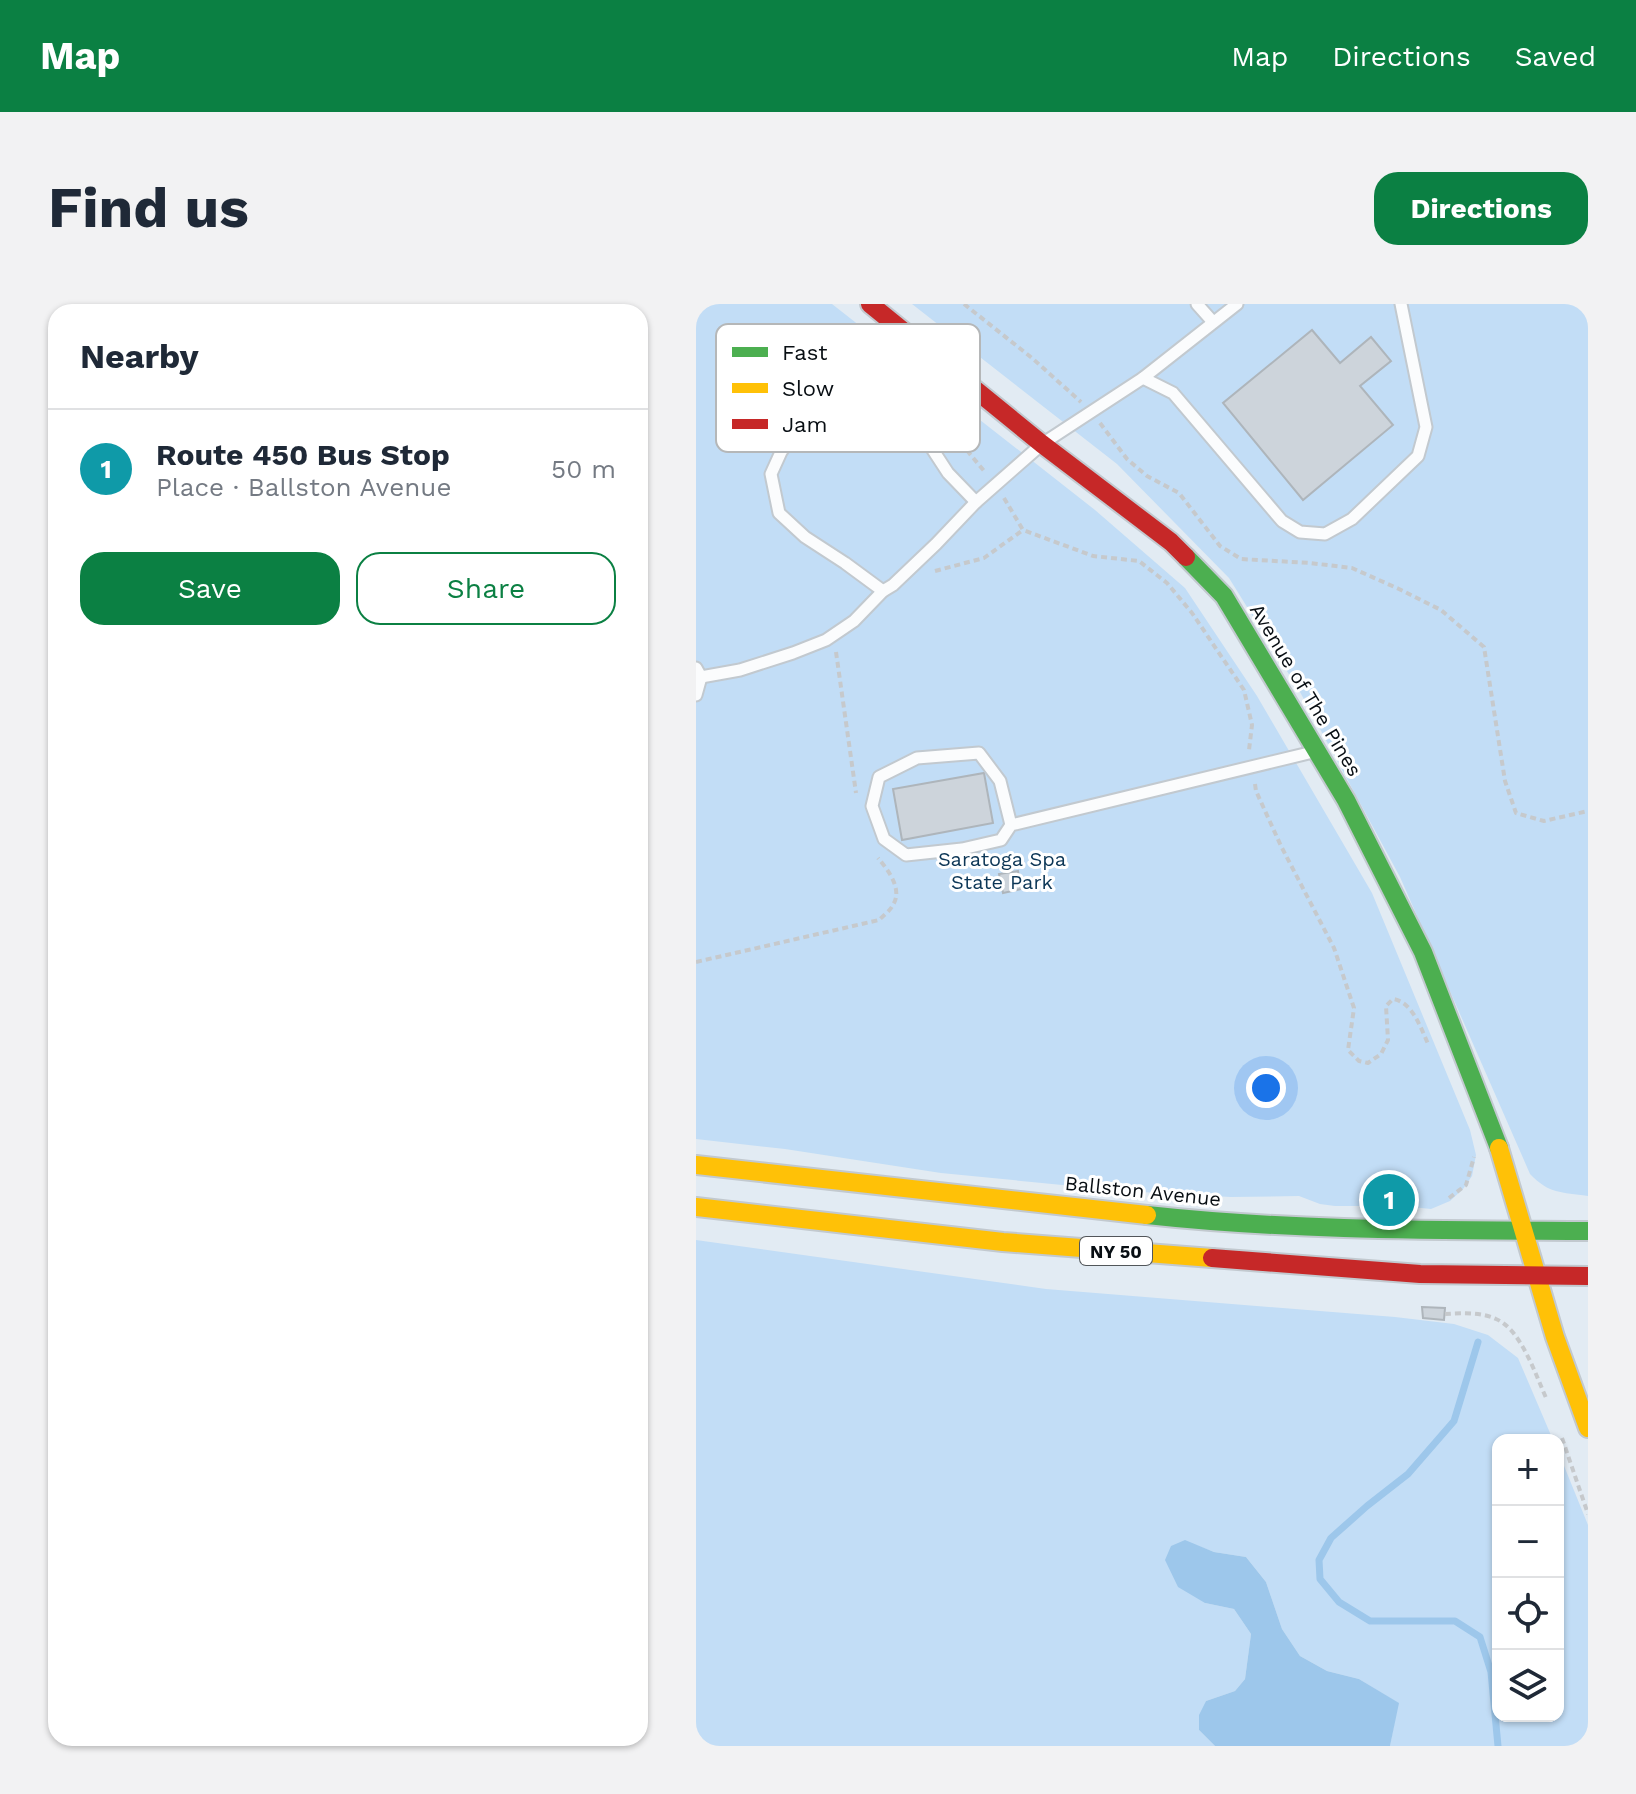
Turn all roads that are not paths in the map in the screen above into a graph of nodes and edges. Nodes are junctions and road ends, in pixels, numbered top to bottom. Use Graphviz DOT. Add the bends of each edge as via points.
graph roads {
  1 [pos="870,304"];
  2 [pos="1197,304"];
  3 [pos="1237,304"];
  4 [pos="1401,304"];
  5 [pos="1213,322"];
  6 [pos="895,324"];
  7 [pos="1143,378"];
  8 [pos="980,394"];
  9 [pos="1042,444"];
  10 [pos="781,452"];
  11 [pos="934,452"];
  12 [pos="976,502"];
  13 [pos="883,591"];
  14 [pos="698,672"];
  15 [pos="696,695"];
  16 [pos="1317,752"];
  17 [pos="1011,825"];
  18 [pos="696,1165"];
  19 [pos="696,1207"];
  20 [pos="1524,1231"];
  21 [pos="1588,1231"];
  22 [pos="1537,1275"];
  23 [pos="1588,1276"];
  24 [pos="1588,1428"];
  1 -- 6 [label="main road, Avenue of The Pines"];
  2 -- 5 [label="lane"];
  3 -- 5 [label="lane"];
  4 -- 7 [label="lane" via="1426,427 1418,456 1352,519 1325,534 1300,532 1282,521 1173,393"];
  5 -- 7 [label="lane"];
  7 -- 9 [label="lane"];
  8 -- 9 [label="main road, Avenue of The Pines"];
  9 -- 12 [label="lane"];
  9 -- 16 [label="main road, Avenue of The Pines" via="1171,542 1224,596"];
  10 -- 13 [label="lane" via="771,474 779,513"];
  11 -- 12 [label="lane"];
  12 -- 13 [label="lane"];
  13 -- 14 [label="lane" via="826,640 740,670"];
  14 -- 15 [label="lane"];
  16 -- 17 [label="lane"];
  16 -- 20 [label="main road, Avenue of The Pines" via="1423,952 1503,1158"];
  17 -- 17 [label="lane" via="1000,781 979,753 917,758 879,777 872,806 884,839 906,855 1001,840"];
  18 -- 20 [label="main road, Ballston Avenue / NY 50" via="1182,1219 1381,1230"];
  19 -- 22 [label="main road, NY 50" via="1003,1242 1420,1274"];
  20 -- 21 [label="main road, Ballston Avenue / NY 50"];
  20 -- 22 [label="main road, Avenue of The Pines"];
  22 -- 23 [label="main road, NY 50"];
  22 -- 24 [label="main road, Avenue of The Pines"];
}
